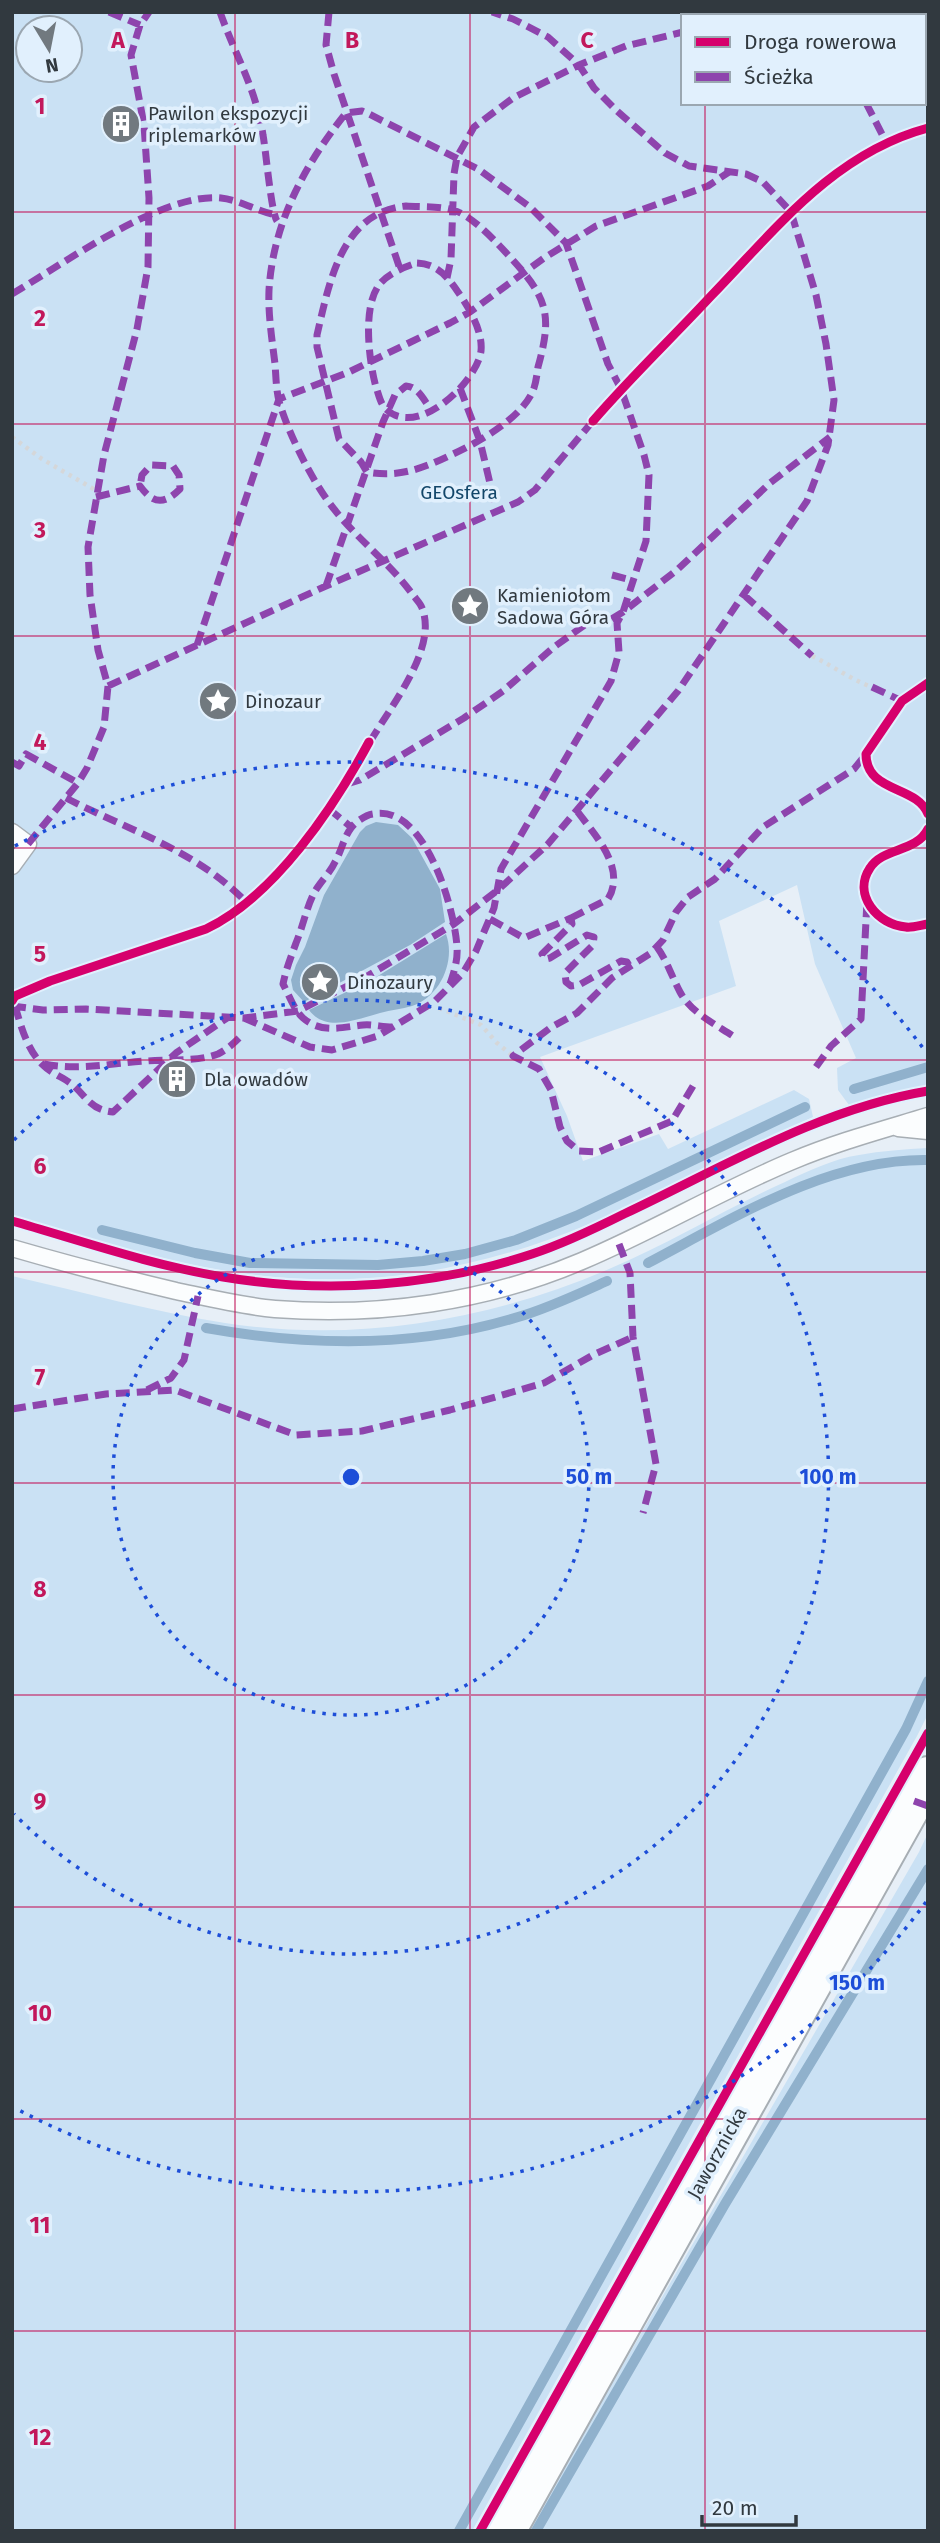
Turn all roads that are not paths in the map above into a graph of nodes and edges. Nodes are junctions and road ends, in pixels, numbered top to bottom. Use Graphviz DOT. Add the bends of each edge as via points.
graph roads {
  1 [pos="12,832"];
  2 [pos="12,866"];
  3 [pos="928,1116"];
  4 [pos="889,1128"];
  5 [pos="928,1131"];
  6 [pos="12,1248"];
  7 [pos="928,1776"];
  8 [pos="506,2531"];
  1 -- 2 [label="lane" via="28,844"];
  3 -- 4 [label="lane"];
  4 -- 5 [label="lane"];
  4 -- 6 [label="lane" via="846,1139 790,1162 559,1270 412,1307 342,1312 274,1309 207,1298"];
  7 -- 8 [label="street, Jaworznicka"];
}
